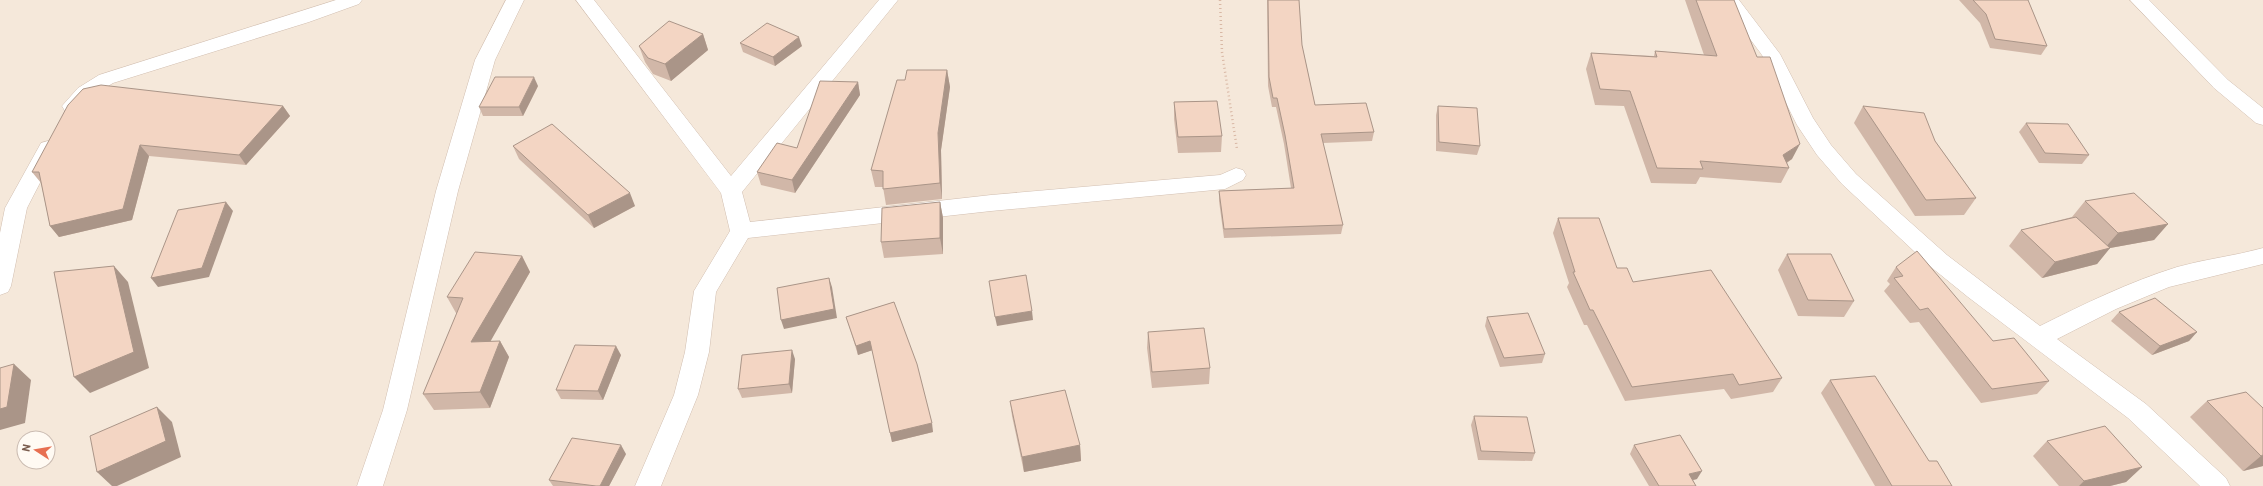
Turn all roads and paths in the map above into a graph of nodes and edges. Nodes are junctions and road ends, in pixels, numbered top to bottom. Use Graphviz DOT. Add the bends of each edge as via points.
graph roads {
  1 [pos="353,0"];
  2 [pos="515,0"];
  3 [pos="585,0"];
  4 [pos="889,0"];
  5 [pos="1220,0"];
  6 [pos="1730,0"];
  7 [pos="2140,0"];
  8 [pos="2263,118"];
  9 [pos="1236,175"];
  10 [pos="731,191"];
  11 [pos="8,210"];
  12 [pos="741,231"];
  13 [pos="2263,256"];
  14 [pos="0,286"];
  15 [pos="2040,337"];
  16 [pos="370,486"];
  17 [pos="648,486"];
  18 [pos="2217,486"];
  1 -- 11 [label="street" via="106,79 85,92 60,125"];
  2 -- 16 [label="street" via="485,60 447,192 395,410"];
  3 -- 10 [label="street"];
  4 -- 10 [label="street"];
  5 -- 9 [label="path" via="1222,52 1239,166"];
  6 -- 15 [label="street" via="1771,54 1804,120 1824,150 1849,179 1945,266"];
  7 -- 8 [label="street" via="2221,84"];
  9 -- 12 [label="street" via="1225,182 991,203"];
  10 -- 12 [label="street"];
  11 -- 14 [label="street"];
  12 -- 17 [label="street" via="705,291 697,352 686,395"];
  13 -- 15 [label="street" via="2206,268 2155,283 2101,306"];
  15 -- 18 [label="street" via="2137,411"];
}
